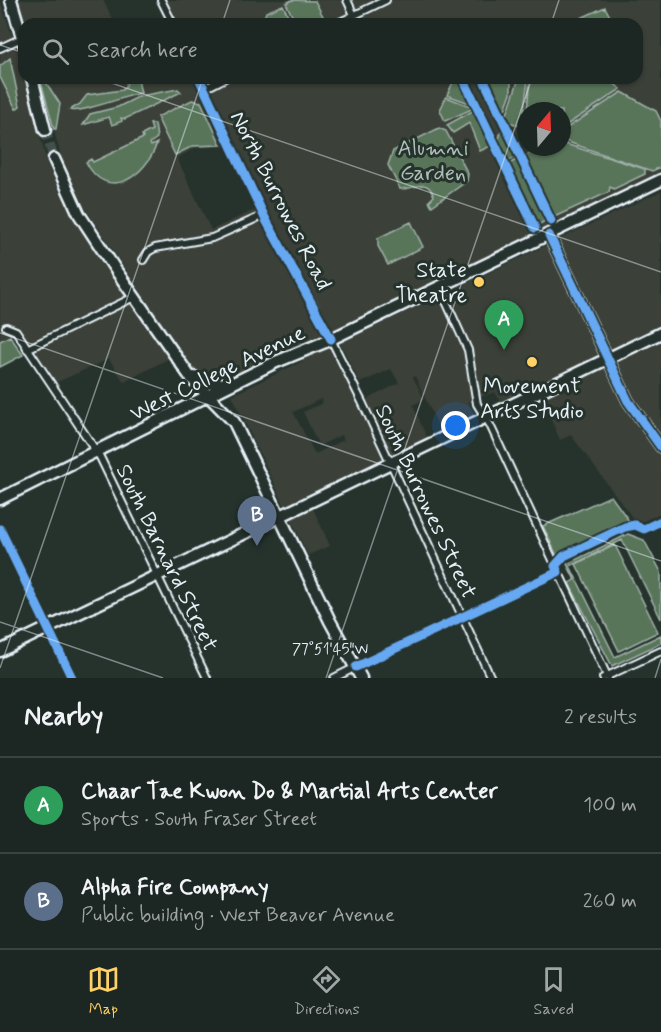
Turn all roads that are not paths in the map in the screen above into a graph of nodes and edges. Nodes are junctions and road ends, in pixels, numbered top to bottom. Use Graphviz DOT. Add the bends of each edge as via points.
graph roads {
  1 [pos="11,0"];
  2 [pos="161,0"];
  3 [pos="347,0"];
  4 [pos="386,0"];
  5 [pos="354,15"];
  6 [pos="170,18"];
  7 [pos="348,18"];
  8 [pos="18,24"];
  9 [pos="18,43"];
  10 [pos="0,48"];
  11 [pos="34,84"];
  12 [pos="202,84"];
  13 [pos="214,84"];
  14 [pos="204,89"];
  15 [pos="45,130"];
  16 [pos="54,159"];
  17 [pos="660,182"];
  18 [pos="264,215"];
  19 [pos="549,235"];
  20 [pos="144,260"];
  21 [pos="440,286"];
  22 [pos="134,297"];
  23 [pos="6,327"];
  24 [pos="661,333"];
  25 [pos="331,339"];
  26 [pos="27,349"];
  27 [pos="607,358"];
  28 [pos="187,371"];
  29 [pos="243,380"];
  30 [pos="207,394"];
  31 [pos="484,416"];
  32 [pos="661,447"];
  33 [pos="97,452"];
  34 [pos="390,463"];
  35 [pos="0,499"];
  36 [pos="279,515"];
  37 [pos="661,521"];
  38 [pos="635,525"];
  39 [pos="0,529"];
  40 [pos="558,572"];
  41 [pos="158,575"];
  42 [pos="462,617"];
  43 [pos="48,628"];
  44 [pos="0,651"];
  45 [pos="661,651"];
  46 [pos="353,672"];
  47 [pos="606,677"];
  48 [pos="72,678"];
  49 [pos="207,678"];
  50 [pos="333,678"];
  51 [pos="362,678"];
  52 [pos="490,678"];
  1 -- 8 [label="main road"];
  2 -- 6 [label="street"];
  3 -- 5 [label="street"];
  4 -- 5 [label="street"];
  5 -- 7 [label="street"];
  9 -- 10 [label="street"];
  11 -- 15 [label="main road"];
  12 -- 14 [label="street, North Burrowes Road"];
  13 -- 14 [label="street"];
  14 -- 18 [label="street, North Burrowes Road"];
  16 -- 22 [label="main road" via="79,214"];
  17 -- 19 [label="main road, West College Avenue"];
  18 -- 20 [label="street" via="215,237 151,250"];
  18 -- 25 [label="street, North Burrowes Road"];
  19 -- 21 [label="main road, West College Avenue"];
  19 -- 27 [label="street"];
  21 -- 25 [label="main road, West College Avenue"];
  21 -- 31 [label="street" via="468,350 477,404"];
  22 -- 26 [label="street"];
  22 -- 28 [label="main road"];
  23 -- 26 [label="street, South Barnard Street" via="16,331"];
  24 -- 27 [label="main road"];
  25 -- 29 [label="main road, West College Avenue"];
  25 -- 34 [label="street, South Burrowes Street"];
  26 -- 33 [label="street, South Barnard Street"];
  27 -- 31 [label="main road"];
  27 -- 32 [label="street" via="631,406"];
  28 -- 29 [label="main road" via="212,384"];
  28 -- 30 [label="main road"];
  29 -- 30 [label="main road, West College Avenue"];
  30 -- 33 [label="main road, West College Avenue"];
  30 -- 36 [label="main road" via="234,422"];
  31 -- 34 [label="main road"];
  31 -- 40 [label="street"];
  33 -- 35 [label="main road, West College Avenue"];
  33 -- 41 [label="street, South Barnard Street"];
  34 -- 36 [label="main road"];
  34 -- 42 [label="street, South Burrowes Street"];
  36 -- 41 [label="main road"];
  36 -- 46 [label="main road"];
  37 -- 38 [label="street" via="641,529"];
  39 -- 43 [label="street"];
  40 -- 42 [label="street"];
  40 -- 47 [label="street"];
  41 -- 43 [label="main road"];
  41 -- 49 [label="street, South Barnard Street"];
  42 -- 46 [label="street"];
  42 -- 52 [label="street, South Burrowes Street"];
  43 -- 44 [label="main road"];
  43 -- 48 [label="street"];
  45 -- 47 [label="street"];
  46 -- 50 [label="street"];
  46 -- 51 [label="main road"];
}
